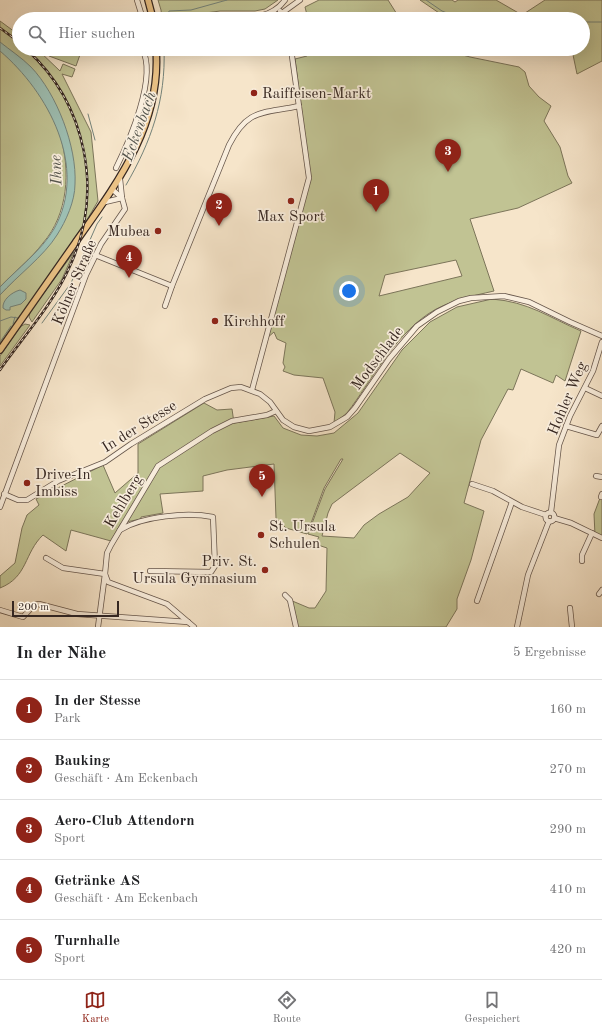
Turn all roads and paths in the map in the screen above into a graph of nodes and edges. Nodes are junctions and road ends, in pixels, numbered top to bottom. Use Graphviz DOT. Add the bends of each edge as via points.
graph roads {
  1 [pos="137,0"];
  2 [pos="148,0"];
  3 [pos="285,0"];
  4 [pos="300,0"];
  5 [pos="278,9"];
  6 [pos="140,12"];
  7 [pos="151,12"];
  8 [pos="270,12"];
  9 [pos="282,12"];
  10 [pos="144,56"];
  11 [pos="156,56"];
  12 [pos="292,56"];
  13 [pos="299,106"];
  14 [pos="116,168"];
  15 [pos="120,178"];
  16 [pos="113,190"];
  17 [pos="122,198"];
  18 [pos="105,202"];
  19 [pos="95,255"];
  20 [pos="172,286"];
  21 [pos="165,306"];
  22 [pos="602,336"];
  23 [pos="602,342"];
  24 [pos="0,350"];
  25 [pos="585,388"];
  26 [pos="252,390"];
  27 [pos="602,396"];
  28 [pos="276,411"];
  29 [pos="566,426"];
  30 [pos="602,426"];
  31 [pos="596,476"];
  32 [pos="602,477"];
  33 [pos="472,484"];
  34 [pos="4,494"];
  35 [pos="512,502"];
  36 [pos="0,507"];
  37 [pos="548,514"];
  38 [pos="554,518"];
  39 [pos="549,521"];
  40 [pos="119,531"];
  41 [pos="592,533"];
  42 [pos="602,538"];
  43 [pos="46,558"];
  44 [pos="582,561"];
  45 [pos="150,570"];
  46 [pos="104,574"];
  47 [pos="285,595"];
  48 [pos="477,601"];
  49 [pos="570,608"];
  50 [pos="0,610"];
  51 [pos="99,615"];
  52 [pos="188,622"];
  53 [pos="98,627"];
  54 [pos="194,627"];
  55 [pos="296,627"];
  56 [pos="517,627"];
  57 [pos="572,627"];
  1 -- 6 [label="street"];
  2 -- 7 [label="main road"];
  3 -- 5 [label="street"];
  4 -- 9 [label="street"];
  5 -- 8 [label="street"];
  5 -- 9 [label="street"];
  10 -- 14 [label="street" via="147,64 143,98 130,138"];
  11 -- 15 [label="main road" via="154,92 147,122"];
  12 -- 13 [label="street"];
  13 -- 20 [label="street" via="252,116 239,128 229,145"];
  13 -- 26 [label="street" via="308,181"];
  15 -- 16 [label="main road"];
  15 -- 17 [label="street, Kölner Straße"];
  16 -- 17 [label="street"];
  16 -- 18 [label="main road"];
  17 -- 18 [label="street"];
  17 -- 19 [label="street, Kölner Straße" via="125,204 124,212"];
  18 -- 24 [label="main road"];
  19 -- 20 [label="street"];
  19 -- 34 [label="street, Kölner Straße"];
  20 -- 21 [label="street"];
  22 -- 28 [label="street, Modschlade" via="529,302 504,296 472,298 459,301 437,312 417,326 389,359 355,408 335,425 324,430 305,430 283,420"];
  23 -- 25 [label="street, Hohler Weg"];
  25 -- 27 [label="street"];
  25 -- 29 [label="street, Hohler Weg"];
  26 -- 28 [label="street, Modschlade" via="265,397"];
  26 -- 34 [label="street, In der Stesse" via="235,387 221,390 139,438 106,462 58,482 27,500 18,500"];
  28 -- 40 [label="street, Kehlberg" via="232,421 158,466"];
  29 -- 30 [label="street" via="597,435"];
  29 -- 37 [label="street, Hohler Weg"];
  31 -- 32 [label="street"];
  33 -- 35 [label="street" via="494,491"];
  34 -- 36 [label="street, Kölner Straße"];
  35 -- 37 [label="street"];
  35 -- 48 [label="street"];
  37 -- 38 [label="street"];
  37 -- 39 [label="street" via="546,518"];
  38 -- 39 [label="street"];
  38 -- 41 [label="street"];
  39 -- 56 [label="street" via="530,569"];
  40 -- 45 [label="street" via="142,521 160,518 187,515 213,517 215,566 211,572"];
  40 -- 46 [label="street, Kehlberg" via="107,553"];
  41 -- 42 [label="street"];
  41 -- 44 [label="street" via="582,555"];
  43 -- 46 [label="street" via="63,568"];
  46 -- 51 [label="street, Kehlberg"];
  46 -- 52 [label="street" via="106,580 111,583 167,604"];
  47 -- 55 [label="street" via="290,600"];
  49 -- 57 [label="street"];
  50 -- 51 [label="street" via="23,617 34,605 39,604 77,614"];
  51 -- 52 [label="street"];
  51 -- 53 [label="street, Kehlberg"];
  52 -- 54 [label="street"];
}
